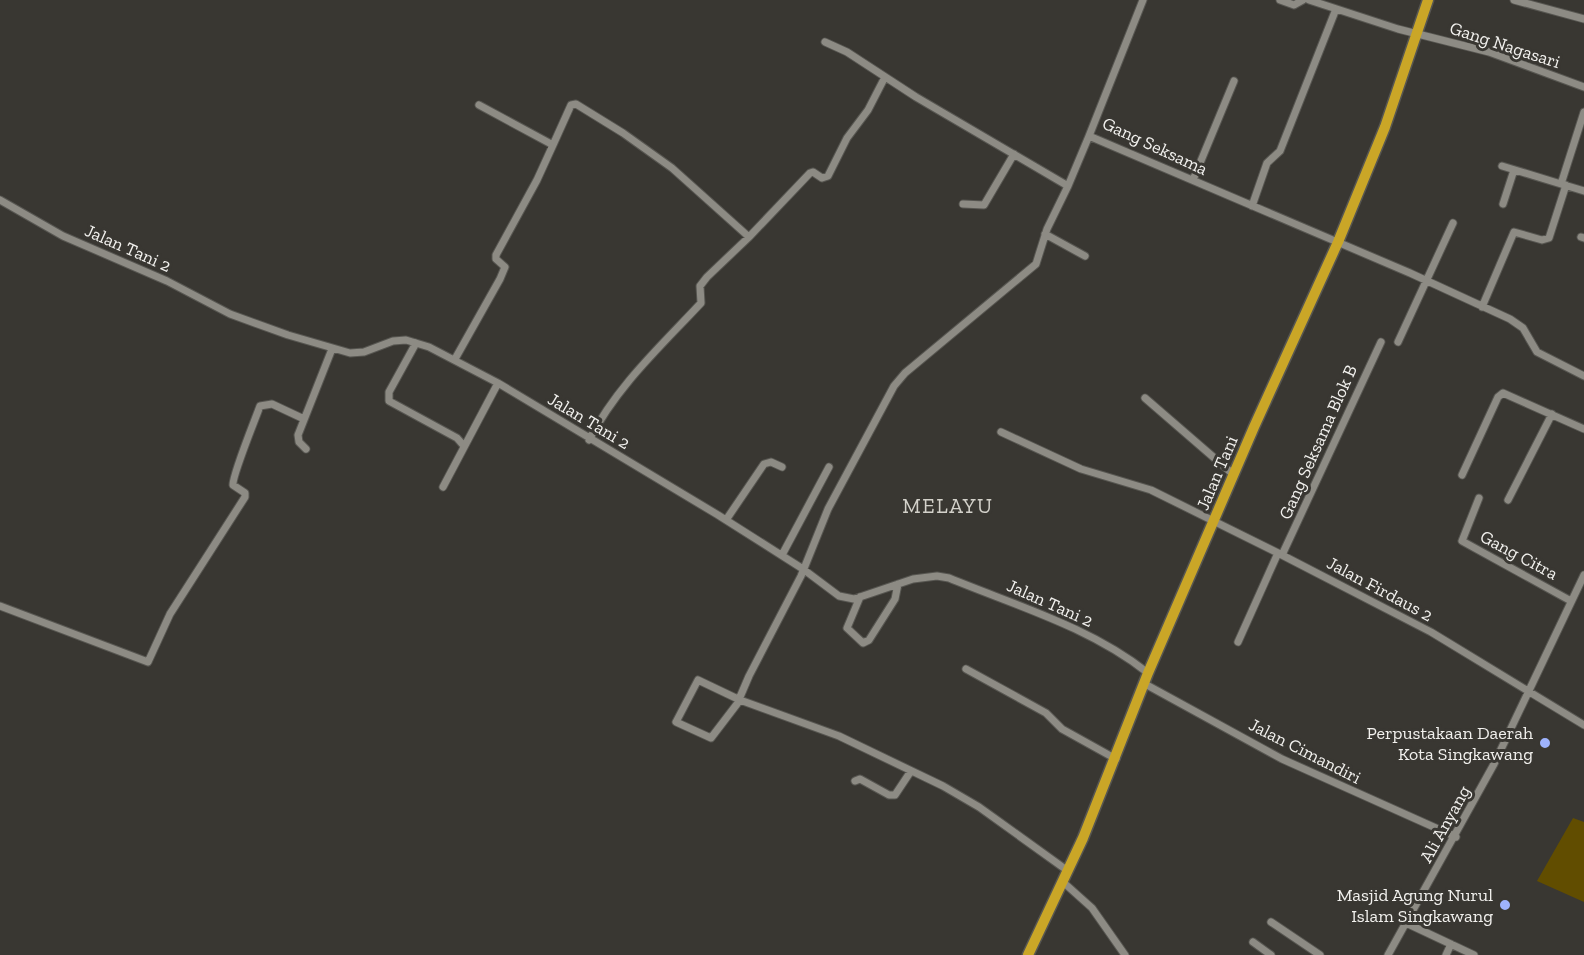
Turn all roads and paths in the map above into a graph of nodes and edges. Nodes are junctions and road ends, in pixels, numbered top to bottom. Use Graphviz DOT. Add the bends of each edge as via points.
graph roads {
  1 [pos="1143,0"];
  2 [pos="1280,0"];
  3 [pos="1303,0"];
  4 [pos="1309,0"];
  5 [pos="1428,0"];
  6 [pos="1514,0"];
  7 [pos="1336,9"];
  8 [pos="1584,19"];
  9 [pos="1417,33"];
  10 [pos="825,42"];
  11 [pos="885,77"];
  12 [pos="1234,81"];
  13 [pos="1584,87"];
  14 [pos="479,105"];
  15 [pos="1584,112"];
  16 [pos="1089,136"];
  17 [pos="553,145"];
  18 [pos="1014,153"];
  19 [pos="1502,166"];
  20 [pos="1514,170"];
  21 [pos="1193,180"];
  22 [pos="1563,185"];
  23 [pos="1068,186"];
  24 [pos="1584,191"];
  25 [pos="0,200"];
  26 [pos="963,204"];
  27 [pos="1503,204"];
  28 [pos="1252,206"];
  29 [pos="1453,223"];
  30 [pos="1045,234"];
  31 [pos="749,237"];
  32 [pos="1338,242"];
  33 [pos="1085,256"];
  34 [pos="1427,281"];
  35 [pos="1482,307"];
  36 [pos="1381,342"];
  37 [pos="1398,342"];
  38 [pos="416,343"];
  39 [pos="332,349"];
  40 [pos="454,359"];
  41 [pos="1584,376"];
  42 [pos="498,383"];
  43 [pos="1145,398"];
  44 [pos="1552,414"];
  45 [pos="304,419"];
  46 [pos="1584,429"];
  47 [pos="1001,432"];
  48 [pos="590,440"];
  49 [pos="464,446"];
  50 [pos="306,449"];
  51 [pos="782,467"];
  52 [pos="829,467"];
  53 [pos="1462,475"];
  54 [pos="1234,476"];
  55 [pos="443,487"];
  56 [pos="1479,498"];
  57 [pos="1508,500"];
  58 [pos="726,520"];
  59 [pos="1213,523"];
  60 [pos="1280,554"];
  61 [pos="782,555"];
  62 [pos="803,568"];
  63 [pos="1584,574"];
  64 [pos="898,584"];
  65 [pos="860,597"];
  66 [pos="1571,601"];
  67 [pos="0,606"];
  68 [pos="1238,642"];
  69 [pos="966,669"];
  70 [pos="1148,673"];
  71 [pos="1144,684"];
  72 [pos="1528,693"];
  73 [pos="740,700"];
  74 [pos="1584,725"];
  75 [pos="1116,759"];
  76 [pos="911,771"];
  77 [pos="855,781"];
  78 [pos="1456,837"];
  79 [pos="1066,877"];
  80 [pos="1270,922"];
  81 [pos="1406,923"];
  82 [pos="1253,942"];
  83 [pos="1451,944"];
  84 [pos="1028,955"];
  85 [pos="1125,955"];
  86 [pos="1271,955"];
  87 [pos="1320,955"];
  88 [pos="1388,955"];
  89 [pos="1446,955"];
  90 [pos="1474,955"];
  1 -- 16 [label="street, Gang Seksama"];
  2 -- 3 [label="street" via="1297,5"];
  4 -- 7 [label="street, Gang Nagasari"];
  5 -- 9 [label="highway, Jalan Tani"];
  6 -- 8 [label="street"];
  7 -- 9 [label="street, Gang Nagasari"];
  7 -- 28 [label="street" via="1280,151 1267,163"];
  9 -- 13 [label="street, Gang Nagasari" via="1489,52"];
  9 -- 32 [label="highway, Jalan Tani" via="1385,127"];
  10 -- 11 [label="street"];
  11 -- 18 [label="street"];
  11 -- 31 [label="street" via="828,176 810,173"];
  12 -- 21 [label="street"];
  14 -- 17 [label="street"];
  15 -- 22 [label="street"];
  16 -- 21 [label="street, Gang Seksama"];
  16 -- 23 [label="street"];
  17 -- 31 [label="street" via="571,105 576,104 672,168"];
  17 -- 40 [label="street" via="496,255 505,267 500,279"];
  18 -- 23 [label="street"];
  18 -- 26 [label="street" via="984,205"];
  19 -- 20 [label="street"];
  20 -- 22 [label="street"];
  20 -- 27 [label="street"];
  21 -- 28 [label="street, Gang Seksama"];
  22 -- 24 [label="street"];
  22 -- 35 [label="street" via="1549,238 1542,240 1514,232"];
  23 -- 30 [label="street"];
  25 -- 39 [label="street, Jalan Tani 2" via="63,236 167,281 230,314"];
  28 -- 32 [label="street, Gang Seksama"];
  29 -- 34 [label="street"];
  30 -- 33 [label="street"];
  30 -- 62 [label="street" via="1032,269 894,386 828,509"];
  31 -- 48 [label="street" via="702,282 701,303 625,385"];
  32 -- 34 [label="street, Gang Seksama"];
  32 -- 54 [label="highway, Jalan Tani"];
  34 -- 35 [label="street, Gang Seksama"];
  34 -- 37 [label="street"];
  35 -- 41 [label="street, Gang Seksama" via="1520,325 1533,347 1545,357"];
  36 -- 60 [label="street, Gang Seksama Blok B"];
  38 -- 39 [label="street, Jalan Tani 2" via="393,341 364,352"];
  38 -- 40 [label="street, Jalan Tani 2"];
  38 -- 49 [label="street" via="389,392 389,400 457,438"];
  39 -- 45 [label="street"];
  40 -- 42 [label="street, Jalan Tani 2"];
  42 -- 48 [label="street, Jalan Tani 2"];
  42 -- 49 [label="street"];
  43 -- 54 [label="street"];
  44 -- 46 [label="street"];
  44 -- 53 [label="street" via="1506,393 1500,394"];
  44 -- 57 [label="street"];
  45 -- 50 [label="street" via="298,435"];
  45 -- 67 [label="street" via="272,404 260,406 233,478 233,485 245,495 244,501 170,614 148,662"];
  47 -- 59 [label="street, Jalan Firdaus 2" via="1081,469 1151,490"];
  48 -- 58 [label="street, Jalan Tani 2"];
  49 -- 55 [label="street"];
  51 -- 58 [label="street" via="771,462 764,464"];
  52 -- 61 [label="street"];
  54 -- 59 [label="highway, Jalan Tani"];
  56 -- 66 [label="street, Gang Citra" via="1462,541"];
  58 -- 61 [label="street, Jalan Tani 2"];
  59 -- 60 [label="street, Jalan Firdaus 2"];
  59 -- 70 [label="highway, Jalan Tani"];
  60 -- 68 [label="street, Gang Seksama Blok B"];
  60 -- 72 [label="street, Jalan Firdaus 2" via="1431,632"];
  61 -- 62 [label="street, Jalan Tani 2"];
  62 -- 65 [label="street, Jalan Tani 2" via="839,596"];
  62 -- 73 [label="street"];
  63 -- 66 [label="street, Ali Anyang"];
  64 -- 65 [label="street, Jalan Tani 2"];
  64 -- 65 [label="street" via="892,604 863,644 847,628"];
  64 -- 70 [label="street, Jalan Tani 2" via="927,576 949,578 1037,612 1114,648"];
  66 -- 72 [label="street, Ali Anyang"];
  69 -- 75 [label="street" via="1046,713 1062,729"];
  70 -- 71 [label="highway, Jalan Tani"];
  71 -- 75 [label="highway, Jalan Tani"];
  71 -- 78 [label="street, Jalan Cimandiri" via="1282,759"];
  72 -- 74 [label="street, Jalan Firdaus 2"];
  72 -- 78 [label="street, Ali Anyang"];
  73 -- 73 [label="street" via="711,738 676,722 698,680"];
  73 -- 76 [label="street" via="814,725"];
  75 -- 79 [label="highway, Jalan Tani"];
  76 -- 77 [label="street" via="893,795 860,779"];
  76 -- 79 [label="street" via="979,807"];
  78 -- 81 [label="street, Ali Anyang"];
  79 -- 84 [label="highway, Jalan Tani"];
  79 -- 85 [label="street"];
  80 -- 87 [label="street"];
  81 -- 83 [label="street"];
  81 -- 88 [label="street, Ali Anyang"];
  82 -- 86 [label="street"];
  83 -- 89 [label="street"];
  83 -- 90 [label="street"];
}
